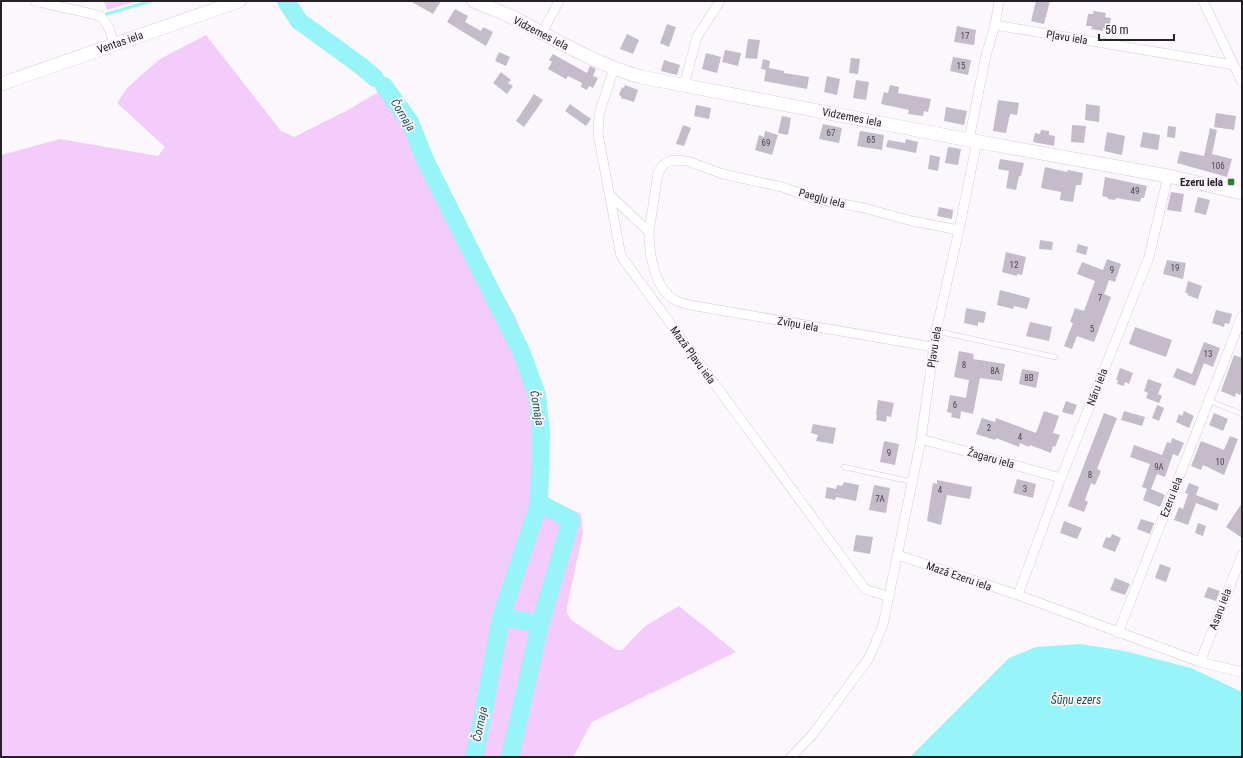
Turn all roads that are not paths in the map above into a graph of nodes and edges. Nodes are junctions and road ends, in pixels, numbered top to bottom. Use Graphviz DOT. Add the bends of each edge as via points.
graph roads {
  1 [pos="35,1"];
  2 [pos="239,1"];
  3 [pos="474,1"];
  4 [pos="559,1"];
  5 [pos="720,1"];
  6 [pos="999,1"];
  7 [pos="1203,1"];
  8 [pos="995,25"];
  9 [pos="542,33"];
  10 [pos="114,44"];
  11 [pos="1234,64"];
  12 [pos="614,68"];
  13 [pos="1242,82"];
  14 [pos="1,84"];
  15 [pos="684,85"];
  16 [pos="973,140"];
  17 [pos="1168,176"];
  18 [pos="1242,193"];
  19 [pos="610,195"];
  20 [pos="959,230"];
  21 [pos="649,232"];
  22 [pos="1242,316"];
  23 [pos="936,331"];
  24 [pos="933,347"];
  25 [pos="1055,356"];
  26 [pos="1209,402"];
  27 [pos="1242,415"];
  28 [pos="921,439"];
  29 [pos="844,468"];
  30 [pos="1061,478"];
  31 [pos="913,482"];
  32 [pos="898,555"];
  33 [pos="1242,555"];
  34 [pos="1018,595"];
  35 [pos="889,597"];
  36 [pos="1118,633"];
  37 [pos="1200,662"];
  38 [pos="1242,672"];
  39 [pos="791,757"];
  1 -- 10 [label="street" via="101,16 109,28"];
  2 -- 10 [label="street, Ventas iela"];
  3 -- 9 [label="street, Vidzemes iela"];
  4 -- 9 [label="street"];
  5 -- 15 [label="street" via="697,37"];
  6 -- 8 [label="street, Pļavu iela"];
  7 -- 11 [label="street"];
  8 -- 11 [label="street, Pļavu iela"];
  8 -- 16 [label="street, Pļavu iela" via="986,55"];
  9 -- 12 [label="street, Vidzemes iela"];
  10 -- 14 [label="street, Ventas iela"];
  11 -- 13 [label="street"];
  12 -- 15 [label="street, Vidzemes iela" via="641,77"];
  12 -- 19 [label="street, Mazā Pļavu iela" via="599,114 598,134"];
  15 -- 16 [label="street, Vidzemes iela"];
  16 -- 17 [label="street, Vidzemes iela"];
  16 -- 20 [label="street, Pļavu iela"];
  17 -- 18 [label="street, Vidzemes iela"];
  17 -- 30 [label="street, Nāru iela" via="1149,257"];
  19 -- 21 [label="street"];
  19 -- 35 [label="street, Mazā Pļavu iela" via="621,256 865,589"];
  20 -- 21 [label="street, Paegļu iela" via="813,198 782,186 723,174 688,161 672,160 663,165 658,173"];
  20 -- 23 [label="street, Pļavu iela"];
  21 -- 24 [label="street, Zvīņu iela" via="649,251 655,273 666,292 674,299 690,306"];
  22 -- 26 [label="street, Ezeru iela"];
  23 -- 24 [label="street, Pļavu iela"];
  23 -- 25 [label="lane"];
  24 -- 28 [label="street, Pļavu iela"];
  26 -- 27 [label="lane"];
  26 -- 36 [label="street, Ezeru iela"];
  28 -- 30 [label="street, Žagaru iela"];
  28 -- 31 [label="street, Pļavu iela"];
  29 -- 31 [label="lane"];
  30 -- 34 [label="street, Nāru iela"];
  31 -- 32 [label="street, Pļavu iela"];
  32 -- 34 [label="street, Mazā Ezeru iela"];
  32 -- 35 [label="street"];
  33 -- 37 [label="street, Asaru iela"];
  34 -- 36 [label="street, Mazā Ezeru iela"];
  35 -- 39 [label="street" via="883,625 869,658 813,734"];
  36 -- 37 [label="street, Mazā Ezeru iela"];
  37 -- 38 [label="street, Mazā Ezeru iela"];
}
